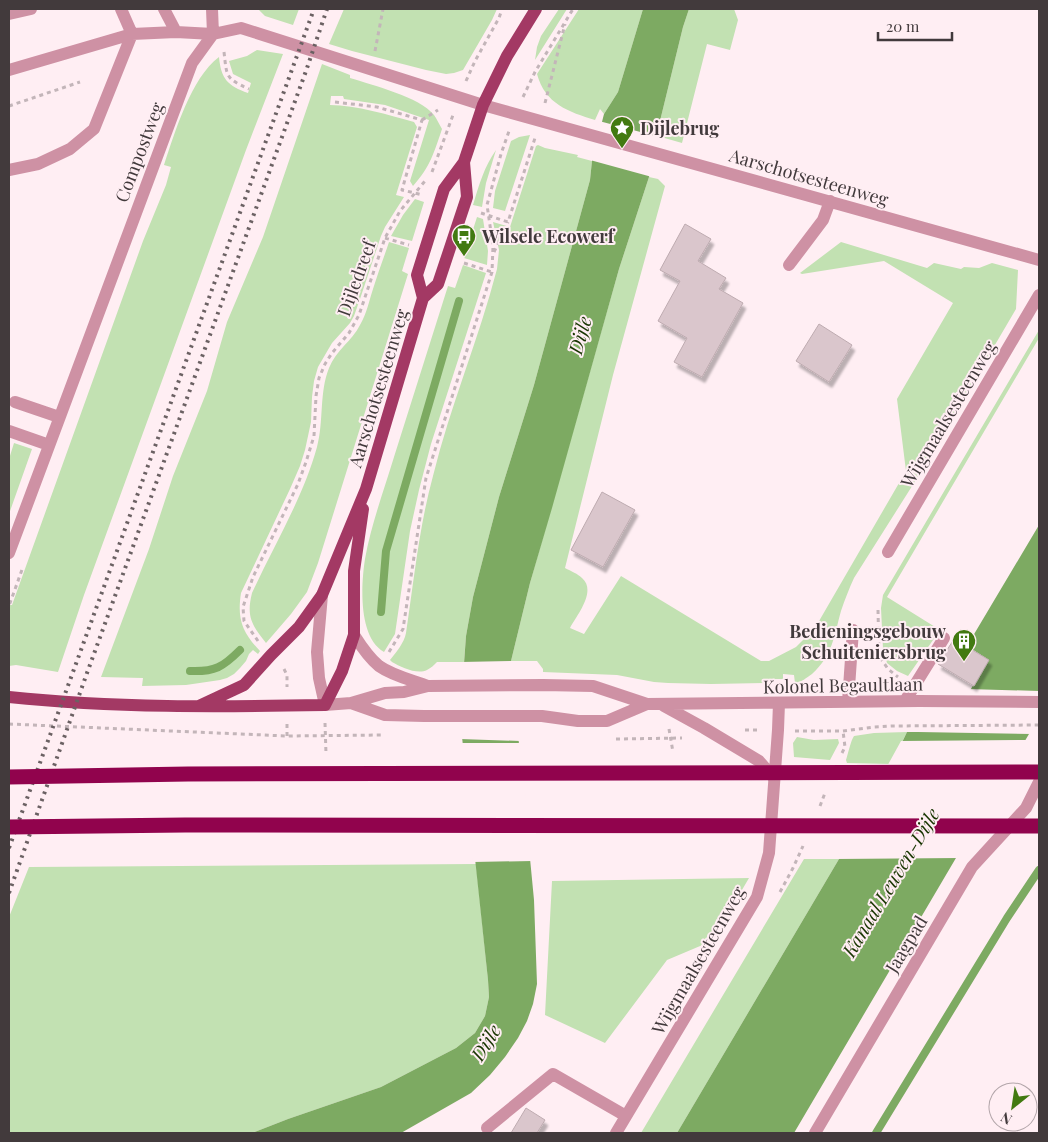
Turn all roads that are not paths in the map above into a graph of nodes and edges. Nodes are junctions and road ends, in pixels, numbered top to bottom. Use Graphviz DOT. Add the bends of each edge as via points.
graph roads {
  1 [pos="31,9"];
  2 [pos="121,9"];
  3 [pos="164,9"];
  4 [pos="212,9"];
  5 [pos="536,9"];
  6 [pos="9,14"];
  7 [pos="176,32"];
  8 [pos="132,34"];
  9 [pos="213,34"];
  10 [pos="9,70"];
  11 [pos="483,105"];
  12 [pos="464,162"];
  13 [pos="9,170"];
  14 [pos="830,201"];
  15 [pos="1039,260"];
  16 [pos="789,265"];
  17 [pos="1039,295"];
  18 [pos="423,298"];
  19 [pos="15,402"];
  20 [pos="59,417"];
  21 [pos="9,431"];
  22 [pos="49,445"];
  23 [pos="366,489"];
  24 [pos="9,552"];
  25 [pos="888,552"];
  26 [pos="322,595"];
  27 [pos="853,630"];
  28 [pos="354,635"];
  29 [pos="944,638"];
  30 [pos="428,686"];
  31 [pos="9,698"];
  32 [pos="905,701"];
  33 [pos="848,702"];
  34 [pos="1039,702"];
  35 [pos="351,703"];
  36 [pos="779,703"];
  37 [pos="647,704"];
  38 [pos="325,705"];
  39 [pos="662,705"];
  40 [pos="200,706"];
  41 [pos="1039,772"];
  42 [pos="9,776"];
  43 [pos="775,780"];
  44 [pos="1039,782"];
  45 [pos="1039,826"];
  46 [pos="9,827"];
  47 [pos="626,1116"];
  48 [pos="488,1128"];
  49 [pos="616,1133"];
  50 [pos="815,1133"];
  1 -- 6 [label="street"];
  2 -- 8 [label="street"];
  3 -- 7 [label="street"];
  4 -- 9 [label="street"];
  5 -- 11 [label="main road, Aarschotsesteenweg" via="507,56"];
  7 -- 8 [label="street"];
  7 -- 9 [label="street"];
  8 -- 10 [label="street"];
  8 -- 13 [label="street" via="94,129 70,149 38,164"];
  9 -- 11 [label="street" via="241,28"];
  9 -- 20 [label="street, Compostweg" via="192,63"];
  11 -- 12 [label="main road, Aarschotsesteenweg"];
  11 -- 14 [label="street, Aarschotsesteenweg"];
  12 -- 18 [label="main road, Aarschotsesteenweg" via="467,197 438,284"];
  12 -- 18 [label="main road, Aarschotsesteenweg" via="444,189 417,275"];
  14 -- 15 [label="street, Aarschotsesteenweg"];
  14 -- 16 [label="street" via="823,220"];
  17 -- 25 [label="street, Wijgmaalsesteenweg"];
  18 -- 23 [label="main road, Aarschotsesteenweg"];
  19 -- 20 [label="street"];
  20 -- 22 [label="street, Compostweg"];
  21 -- 22 [label="street"];
  22 -- 24 [label="street, Compostweg"];
  23 -- 26 [label="main road, Aarschotsesteenweg"];
  23 -- 28 [label="main road, Aarschotsesteenweg" via="354,571"];
  26 -- 38 [label="street, Aarschotsesteenweg" via="317,652"];
  26 -- 40 [label="main road, Aarschotsesteenweg" via="299,627 244,685"];
  27 -- 33 [label="street"];
  28 -- 30 [label="street" via="378,666"];
  28 -- 38 [label="main road, Aarschotsesteenweg" via="342,671"];
  29 -- 32 [label="street"];
  30 -- 35 [label="street, Kolonel Begaultlaan"];
  30 -- 37 [label="street, Kolonel Begaultlaan" via="593,686"];
  31 -- 40 [label="main road"];
  32 -- 33 [label="street, Kolonel Begaultlaan"];
  32 -- 34 [label="street, Kolonel Begaultlaan"];
  33 -- 36 [label="street, Kolonel Begaultlaan"];
  35 -- 37 [label="street, Kolonel Begaultlaan" via="385,715 542,716 578,722 607,722"];
  35 -- 38 [label="street, Kolonel Begaultlaan"];
  36 -- 39 [label="street, Kolonel Begaultlaan"];
  36 -- 43 [label="street, Wijgmaalsesteenweg"];
  37 -- 39 [label="street, Kolonel Begaultlaan"];
  38 -- 40 [label="main road"];
  39 -- 43 [label="street" via="759,761"];
  41 -- 42 [label="highway, bridge"];
  43 -- 47 [label="street, Wijgmaalsesteenweg" via="769,853 757,897"];
  44 -- 50 [label="street, Jaagpad" via="1026,808 972,867"];
  45 -- 46 [label="highway, bridge"];
  47 -- 48 [label="street" via="553,1074"];
  47 -- 49 [label="street, Wijgmaalsesteenweg"];
}
